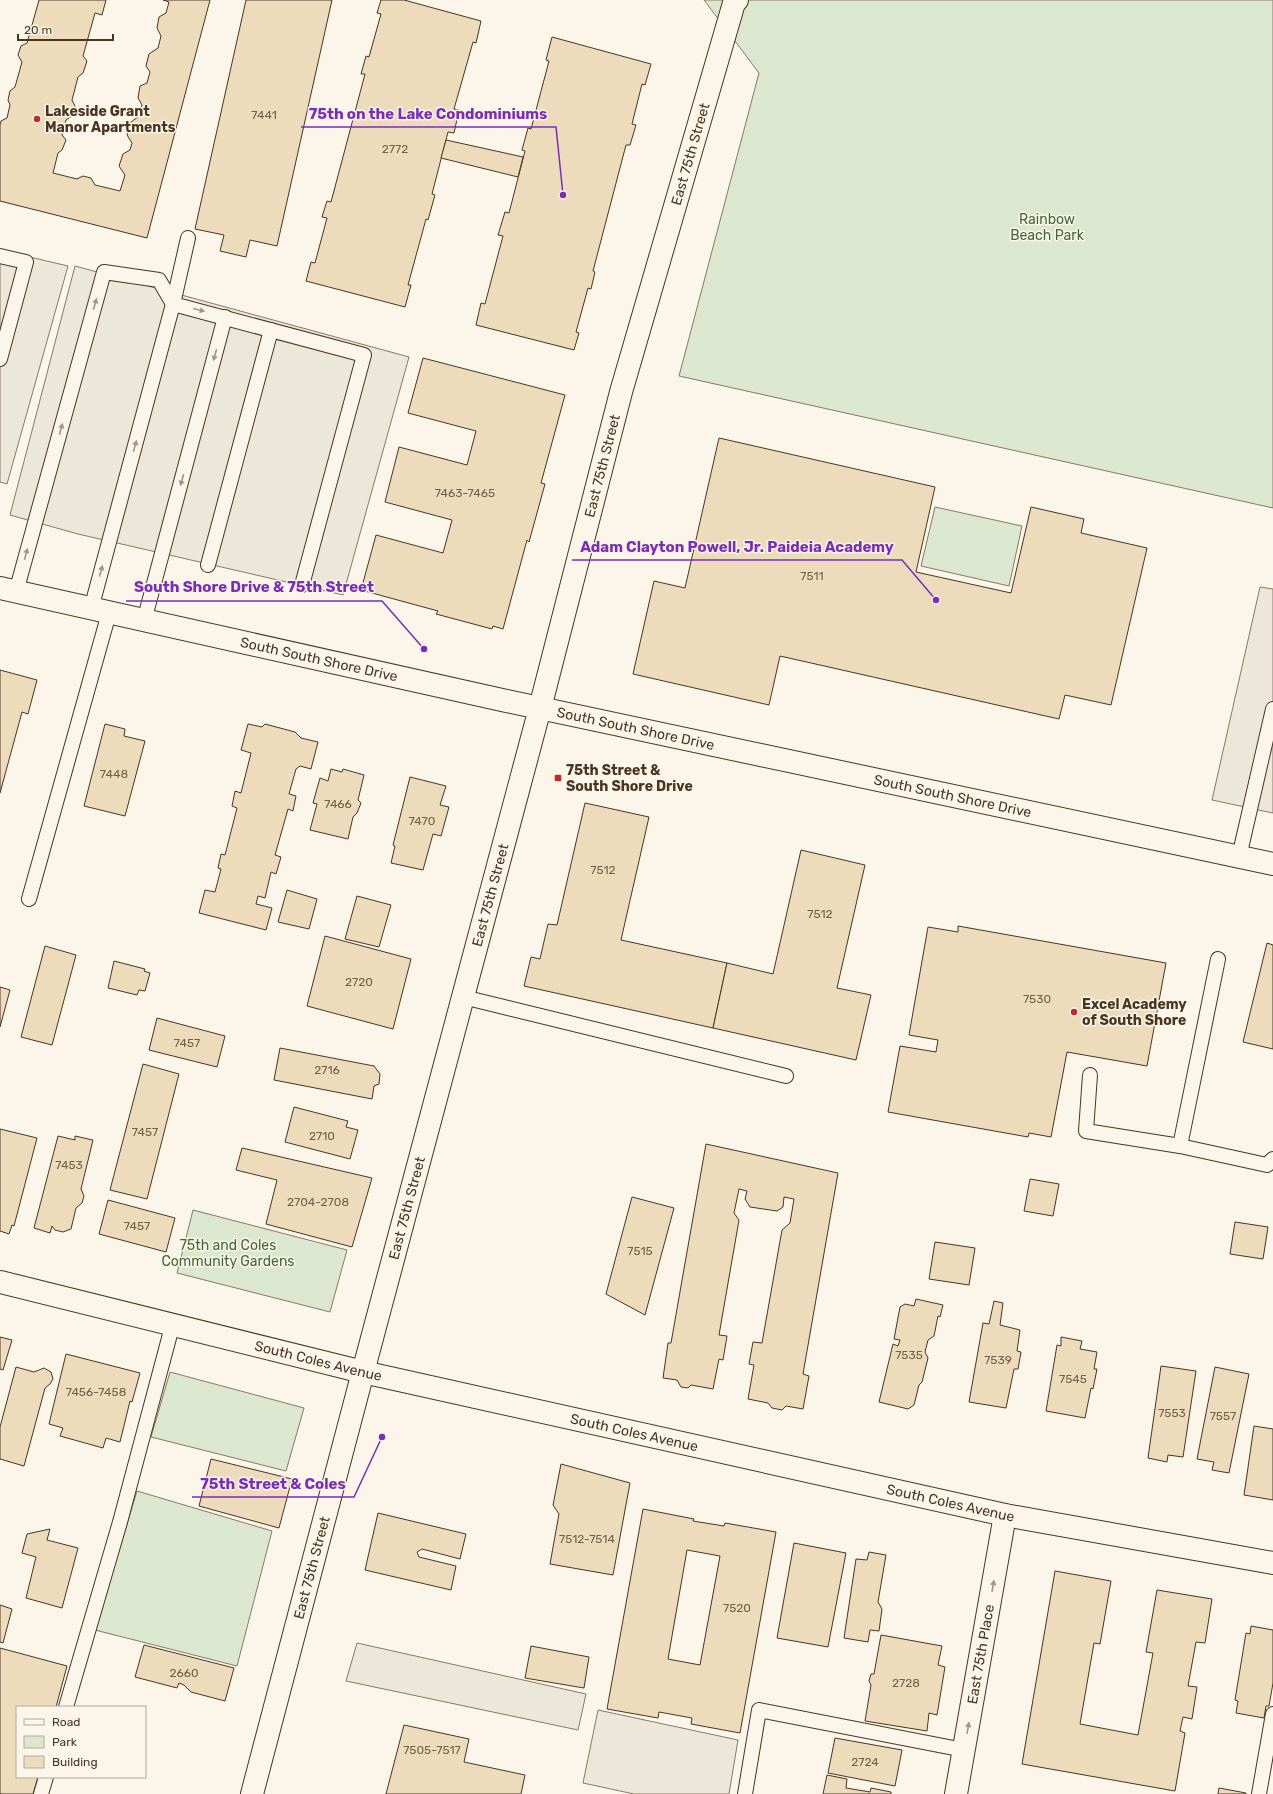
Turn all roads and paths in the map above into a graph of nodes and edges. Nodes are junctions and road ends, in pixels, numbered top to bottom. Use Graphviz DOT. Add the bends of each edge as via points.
graph roads {
  1 [pos="737,0"];
  2 [pos="188,238"];
  3 [pos="0,256"];
  4 [pos="172,304"];
  5 [pos="225,317"];
  6 [pos="271,330"];
  7 [pos="0,359"];
  8 [pos="208,565"];
  9 [pos="302,585"];
  10 [pos="8,590"];
  11 [pos="100,611"];
  12 [pos="144,621"];
  13 [pos="540,708"];
  14 [pos="1273,709"];
  15 [pos="1240,857"];
  16 [pos="1273,864"];
  17 [pos="29,899"];
  18 [pos="1218,959"];
  19 [pos="463,997"];
  20 [pos="1090,1075"];
  21 [pos="786,1076"];
  22 [pos="1180,1146"];
  23 [pos="1273,1159"];
  24 [pos="0,1282"];
  25 [pos="173,1323"];
  26 [pos="363,1372"];
  27 [pos="1005,1515"];
  28 [pos="1273,1563"];
  29 [pos="66,1706"];
  30 [pos="1273,1714"];
  31 [pos="964,1750"];
  32 [pos="46,1778"];
  33 [pos="41,1794"];
  34 [pos="252,1794"];
  35 [pos="745,1794"];
  36 [pos="956,1794"];
  37 [pos="1259,1794"];
  1 -- 13 [label="main road, East 75th Street" via="734,2 621,392"];
  2 -- 4 [label="lane"];
  3 -- 7 [label="lane" via="26,262"];
  4 -- 5 [label="lane, one-way"];
  10 -- 4 [label="lane, one-way" via="104,272 159,280"];
  11 -- 4 [label="lane, one-way"];
  5 -- 6 [label="lane"];
  5 -- 12 [label="lane, one-way"];
  6 -- 8 [label="lane"];
  6 -- 9 [label="lane" via="364,355"];
  10 -- 11 [label="main road, South South Shore Drive"];
  11 -- 12 [label="main road, South South Shore Drive"];
  11 -- 17 [label="lane"];
  12 -- 13 [label="main road, South South Shore Drive"];
  13 -- 15 [label="main road, South South Shore Drive"];
  13 -- 19 [label="main road, East 75th Street"];
  14 -- 15 [label="lane"];
  15 -- 16 [label="main road, South South Shore Drive"];
  18 -- 22 [label="lane"];
  19 -- 21 [label="lane"];
  19 -- 26 [label="main road, East 75th Street"];
  20 -- 22 [label="lane" via="1086,1131"];
  22 -- 23 [label="lane" via="1267,1165"];
  24 -- 25 [label="main road, South Coles Avenue"];
  25 -- 26 [label="main road, South Coles Avenue"];
  25 -- 29 [label="lane" via="120,1522"];
  26 -- 27 [label="main road, South Coles Avenue"];
  26 -- 34 [label="main road, East 75th Street"];
  27 -- 28 [label="main road, South Coles Avenue"];
  31 -- 27 [label="main road, East 75th Place, one-way"];
  30 -- 37 [label="lane"];
  31 -- 35 [label="lane" via="759,1710"];
  31 -- 36 [label="main road, East 75th Place"];
  32 -- 33 [label="lane"];
}
